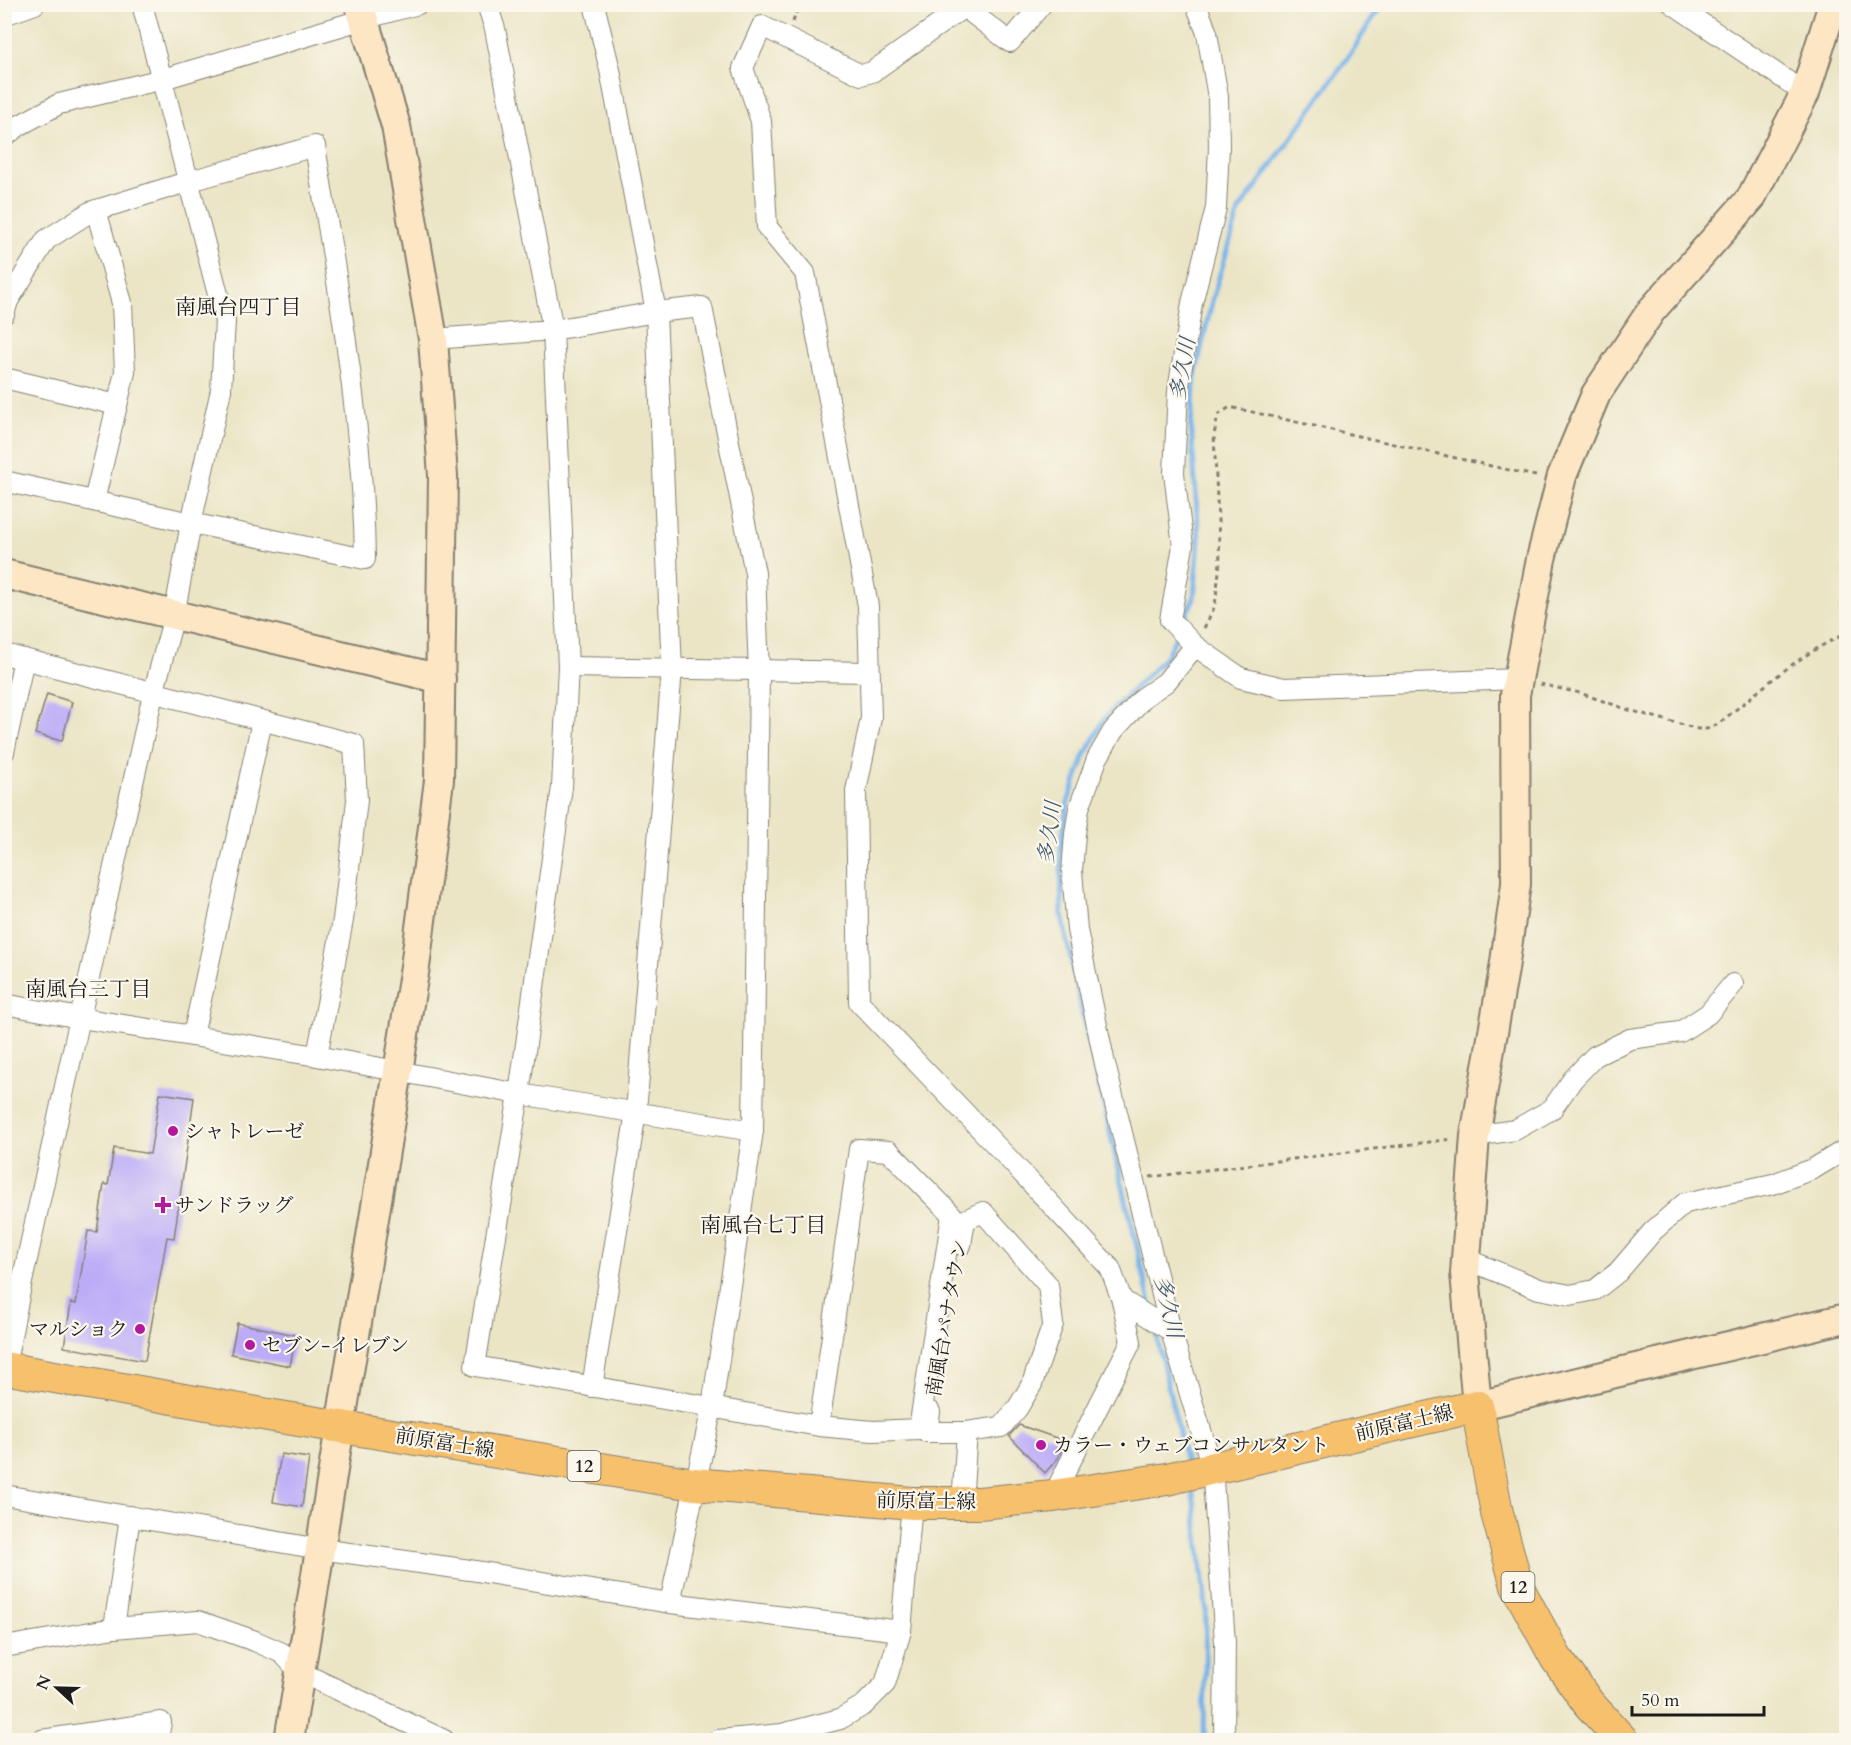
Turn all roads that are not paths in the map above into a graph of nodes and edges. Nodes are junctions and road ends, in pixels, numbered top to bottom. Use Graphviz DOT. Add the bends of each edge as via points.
graph roads {
  1 [pos="35,4"];
  2 [pos="142,4"];
  3 [pos="418,4"];
  4 [pos="487,4"];
  5 [pos="594,4"];
  6 [pos="1042,4"];
  7 [pos="1196,4"];
  8 [pos="1673,4"];
  9 [pos="1833,4"];
  10 [pos="362,12"];
  11 [pos="4,15"];
  12 [pos="163,79"];
  13 [pos="1805,93"];
  14 [pos="4,137"];
  15 [pos="190,181"];
  16 [pos="96,210"];
  17 [pos="656,312"];
  18 [pos="4,314"];
  19 [pos="553,330"];
  20 [pos="433,339"];
  21 [pos="4,378"];
  22 [pos="117,405"];
  23 [pos="4,481"];
  24 [pos="94,501"];
  25 [pos="190,523"];
  26 [pos="4,574"];
  27 [pos="174,615"];
  28 [pos="1190,641"];
  29 [pos="4,654"];
  30 [pos="24,659"];
  31 [pos="567,667"];
  32 [pos="672,669"];
  33 [pos="759,672"];
  34 [pos="869,672"];
  35 [pos="441,679"];
  36 [pos="1518,679"];
  37 [pos="153,694"];
  38 [pos="262,721"];
  39 [pos="4,752"];
  40 [pos="1733,984"];
  41 [pos="4,1004"];
  42 [pos="80,1018"];
  43 [pos="193,1036"];
  44 [pos="317,1056"];
  45 [pos="398,1071"];
  46 [pos="519,1094"];
  47 [pos="636,1112"];
  48 [pos="753,1131"];
  49 [pos="1475,1136"];
  50 [pos="1846,1149"];
  51 [pos="1466,1259"];
  52 [pos="12,1290"];
  53 [pos="1122,1300"];
  54 [pos="1846,1318"];
  55 [pos="1164,1326"];
  56 [pos="5,1369"];
  57 [pos="592,1387"];
  58 [pos="1477,1406"];
  59 [pos="712,1407"];
  60 [pos="341,1426"];
  61 [pos="819,1426"];
  62 [pos="967,1432"];
  63 [pos="1212,1467"];
  64 [pos="694,1484"];
  65 [pos="4,1495"];
  66 [pos="1053,1496"];
  67 [pos="912,1503"];
  68 [pos="962,1503"];
  69 [pos="130,1516"];
  70 [pos="320,1549"];
  71 [pos="670,1603"];
  72 [pos="114,1628"];
  73 [pos="901,1631"];
  74 [pos="4,1647"];
  75 [pos="300,1672"];
  76 [pos="781,1737"];
  77 [pos="44,1740"];
  78 [pos="158,1740"];
  79 [pos="289,1740"];
  80 [pos="444,1740"];
  81 [pos="718,1740"];
  82 [pos="1224,1740"];
  83 [pos="1622,1740"];
  1 -- 11 [label="street"];
  2 -- 12 [label="street"];
  3 -- 10 [label="street"];
  4 -- 19 [label="street"];
  5 -- 17 [label="street"];
  6 -- 34 [label="street" via="1010,42 964,7 872,72 861,75 762,26 744,68 761,120 767,227 805,273 868,606"];
  7 -- 28 [label="street" via="1207,33 1218,97 1219,147 1216,208 1192,303 1178,391 1174,473 1183,546 1170,620"];
  8 -- 13 [label="street"];
  9 -- 13 [label="street"];
  10 -- 12 [label="street"];
  10 -- 20 [label="street" via="396,126"];
  12 -- 14 [label="street" via="58,104"];
  12 -- 15 [label="street"];
  13 -- 36 [label="street" via="1751,198 1651,311 1596,394 1561,483 1541,559"];
  15 -- 16 [label="street"];
  15 -- 25 [label="street" via="225,321 221,390"];
  15 -- 25 [label="street" via="315,146 352,377 364,499 365,559"];
  16 -- 18 [label="street" via="46,240"];
  16 -- 22 [label="street" via="122,303 126,372"];
  17 -- 19 [label="street"];
  17 -- 32 [label="street"];
  17 -- 33 [label="street" via="702,307 755,573"];
  19 -- 20 [label="street"];
  19 -- 31 [label="street"];
  20 -- 35 [label="street" via="443,476"];
  21 -- 22 [label="street"];
  22 -- 24 [label="street"];
  23 -- 24 [label="street"];
  24 -- 25 [label="street"];
  25 -- 27 [label="street"];
  26 -- 27 [label="street"];
  27 -- 35 [label="street"];
  27 -- 37 [label="street"];
  28 -- 36 [label="street" via="1241,678 1284,688"];
  28 -- 55 [label="street" via="1166,682 1144,697 1113,731 1098,759 1079,808 1072,871 1089,998"];
  29 -- 30 [label="street"];
  30 -- 37 [label="street"];
  30 -- 39 [label="street"];
  31 -- 32 [label="street"];
  31 -- 46 [label="street" via="562,787"];
  32 -- 33 [label="street"];
  32 -- 47 [label="street"];
  33 -- 34 [label="street"];
  33 -- 48 [label="street"];
  34 -- 53 [label="street" via="871,718 856,791 859,1002 1110,1268"];
  35 -- 45 [label="street" via="440,780"];
  36 -- 49 [label="street" via="1516,884"];
  37 -- 38 [label="street"];
  37 -- 42 [label="street"];
  38 -- 43 [label="street"];
  38 -- 44 [label="street" via="354,744 357,800 342,920"];
  40 -- 49 [label="street" via="1708,1014 1680,1032 1630,1039 1595,1056 1552,1109 1515,1130"];
  41 -- 42 [label="street"];
  42 -- 43 [label="street"];
  42 -- 52 [label="street"];
  43 -- 44 [label="street"];
  44 -- 45 [label="street"];
  45 -- 46 [label="street"];
  45 -- 60 [label="street"];
  46 -- 47 [label="street"];
  46 -- 57 [label="street" via="474,1366"];
  47 -- 48 [label="street"];
  47 -- 57 [label="street"];
  48 -- 59 [label="street"];
  49 -- 51 [label="street"];
  50 -- 51 [label="street" via="1813,1169 1773,1184 1685,1203 1653,1231 1618,1272 1595,1290 1570,1295 1539,1289"];
  51 -- 58 [label="street"];
  52 -- 56 [label="street"];
  53 -- 55 [label="street"];
  53 -- 66 [label="street" via="1131,1342"];
  54 -- 58 [label="street"];
  55 -- 63 [label="street"];
  56 -- 60 [label="main road, 前原富士線 / 12"];
  57 -- 59 [label="street"];
  58 -- 63 [label="main road, 前原富士線 / 12"];
  58 -- 83 [label="main road, 前原富士線 / 12" via="1497,1513 1517,1586 1556,1658 1589,1704"];
  59 -- 61 [label="street"];
  59 -- 64 [label="street"];
  60 -- 64 [label="main road, 前原富士線 / 12"];
  60 -- 70 [label="street"];
  61 -- 61 [label="street" via="859,1149 890,1151 952,1215 919,1429 873,1431"];
  62 -- 62 [label="street, 南風台パナタウン" via="1001,1427 1017,1409 1032,1384 1053,1324 1048,1284 983,1212 965,1220 927,1432"];
  62 -- 68 [label="street"];
  63 -- 66 [label="main road, 前原富士線 / 12" via="1167,1479"];
  63 -- 82 [label="street" via="1225,1642"];
  64 -- 67 [label="main road, 前原富士線 / 12"];
  64 -- 71 [label="street"];
  65 -- 69 [label="street"];
  66 -- 68 [label="main road, 前原富士線 / 12"];
  67 -- 68 [label="main road, 前原富士線 / 12"];
  67 -- 73 [label="street"];
  69 -- 70 [label="street"];
  69 -- 72 [label="street"];
  70 -- 71 [label="street"];
  70 -- 75 [label="street"];
  71 -- 73 [label="street"];
  72 -- 74 [label="street"];
  72 -- 75 [label="street" via="198,1621 282,1653"];
  73 -- 76 [label="street" via="885,1684 864,1705 840,1719"];
  75 -- 79 [label="street"];
  75 -- 80 [label="street"];
  76 -- 81 [label="street"];
  77 -- 78 [label="street" via="161,1722"];
}
